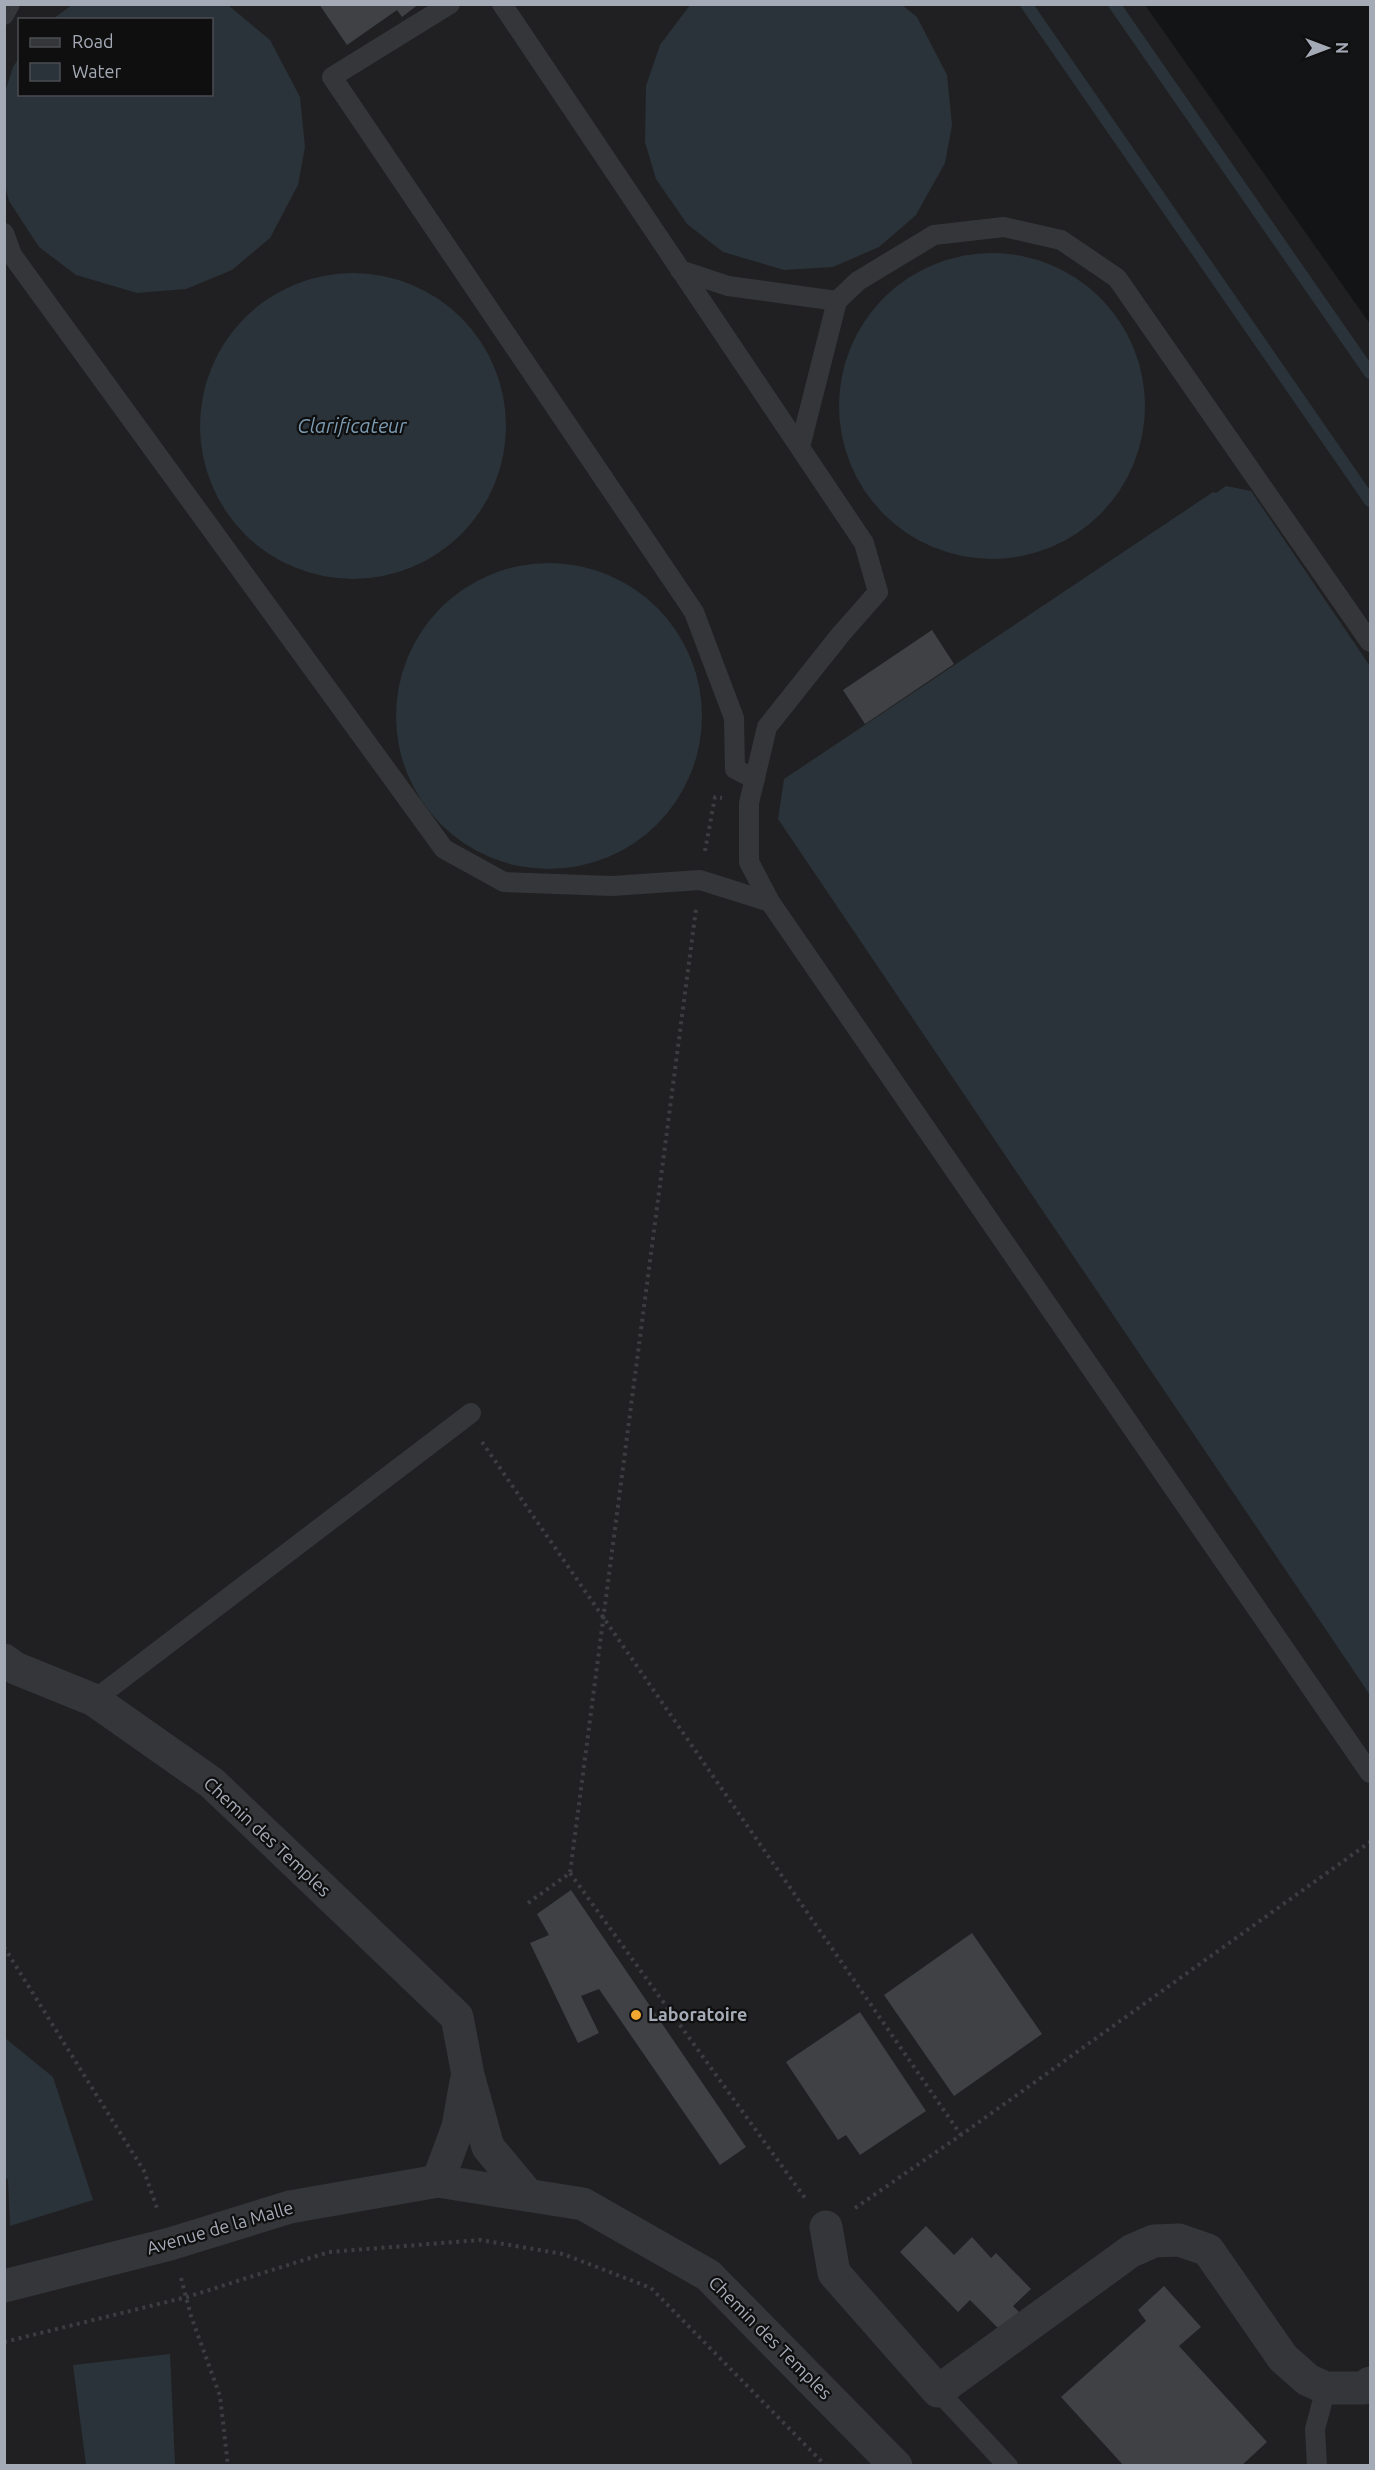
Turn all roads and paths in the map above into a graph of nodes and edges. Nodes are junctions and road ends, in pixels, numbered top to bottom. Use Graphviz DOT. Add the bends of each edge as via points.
graph roads {
  1 [pos="10,4"];
  2 [pos="450,4"];
  3 [pos="502,4"];
  4 [pos="4,15"];
  5 [pos="4,233"];
  6 [pos="680,270"];
  7 [pos="837,301"];
  8 [pos="800,447"];
  9 [pos="1371,642"];
  10 [pos="755,779"];
  11 [pos="749,803"];
  12 [pos="700,880"];
  13 [pos="770,902"];
  14 [pos="468,1415"];
  15 [pos="604,1616"];
  16 [pos="4,1660"];
  17 [pos="94,1700"];
  18 [pos="1371,1773"];
  19 [pos="1371,1842"];
  20 [pos="570,1873"];
  21 [pos="528,1903"];
  22 [pos="4,1947"];
  23 [pos="468,2075"];
  24 [pos="961,2135"];
  25 [pos="438,2181"];
  26 [pos="528,2195"];
  27 [pos="826,2227"];
  28 [pos="170,2244"];
  29 [pos="4,2286"];
  30 [pos="187,2297"];
  31 [pos="4,2342"];
  32 [pos="1371,2383"];
  33 [pos="1326,2388"];
  34 [pos="938,2391"];
  35 [pos="228,2466"];
  36 [pos="826,2466"];
  37 [pos="896,2466"];
  38 [pos="1008,2466"];
  39 [pos="1317,2466"];
  1 -- 4 [label="lane"];
  2 -- 10 [label="lane" via="333,77 694,612 734,718 735,769"];
  3 -- 6 [label="lane"];
  5 -- 12 [label="lane" via="12,255 444,849 504,882 612,886"];
  6 -- 7 [label="lane" via="728,286"];
  6 -- 8 [label="lane"];
  7 -- 8 [label="lane"];
  7 -- 9 [label="lane" via="858,281 934,235 1004,226 1061,240 1117,278"];
  8 -- 10 [label="lane" via="864,543 878,592 767,727"];
  10 -- 11 [label="lane"];
  11 -- 12 [label="path" via="715,797"];
  11 -- 13 [label="lane" via="749,862"];
  12 -- 13 [label="lane"];
  12 -- 15 [label="path"];
  13 -- 18 [label="lane"];
  14 -- 15 [label="path"];
  14 -- 17 [label="lane"];
  15 -- 20 [label="path"];
  15 -- 24 [label="path"];
  16 -- 17 [label="street, Chemin des Temples"];
  17 -- 23 [label="street, Chemin des Temples" via="212,1783 457,2017"];
  19 -- 24 [label="path"];
  20 -- 21 [label="path"];
  20 -- 27 [label="path"];
  22 -- 28 [label="path" via="144,2171"];
  23 -- 25 [label="street, Chemin des Temples" via="458,2127"];
  23 -- 26 [label="street, Chemin des Temples" via="488,2147"];
  24 -- 27 [label="path"];
  25 -- 26 [label="street, Chemin des Temples"];
  25 -- 28 [label="street, Avenue de la Malle" via="290,2207"];
  26 -- 37 [label="street, Chemin des Temples" via="583,2204 708,2275"];
  27 -- 34 [label="street" via="834,2272"];
  28 -- 29 [label="street, Avenue de la Malle"];
  28 -- 30 [label="path"];
  30 -- 31 [label="path"];
  30 -- 35 [label="path" via="220,2396"];
  30 -- 36 [label="path" via="329,2252 480,2240 563,2254 651,2289"];
  32 -- 33 [label="street" via="1364,2388"];
  33 -- 34 [label="street" via="1308,2380 1283,2358 1208,2250 1179,2240 1154,2241 1131,2251"];
  33 -- 39 [label="lane" via="1315,2429"];
  34 -- 38 [label="lane"];
}
